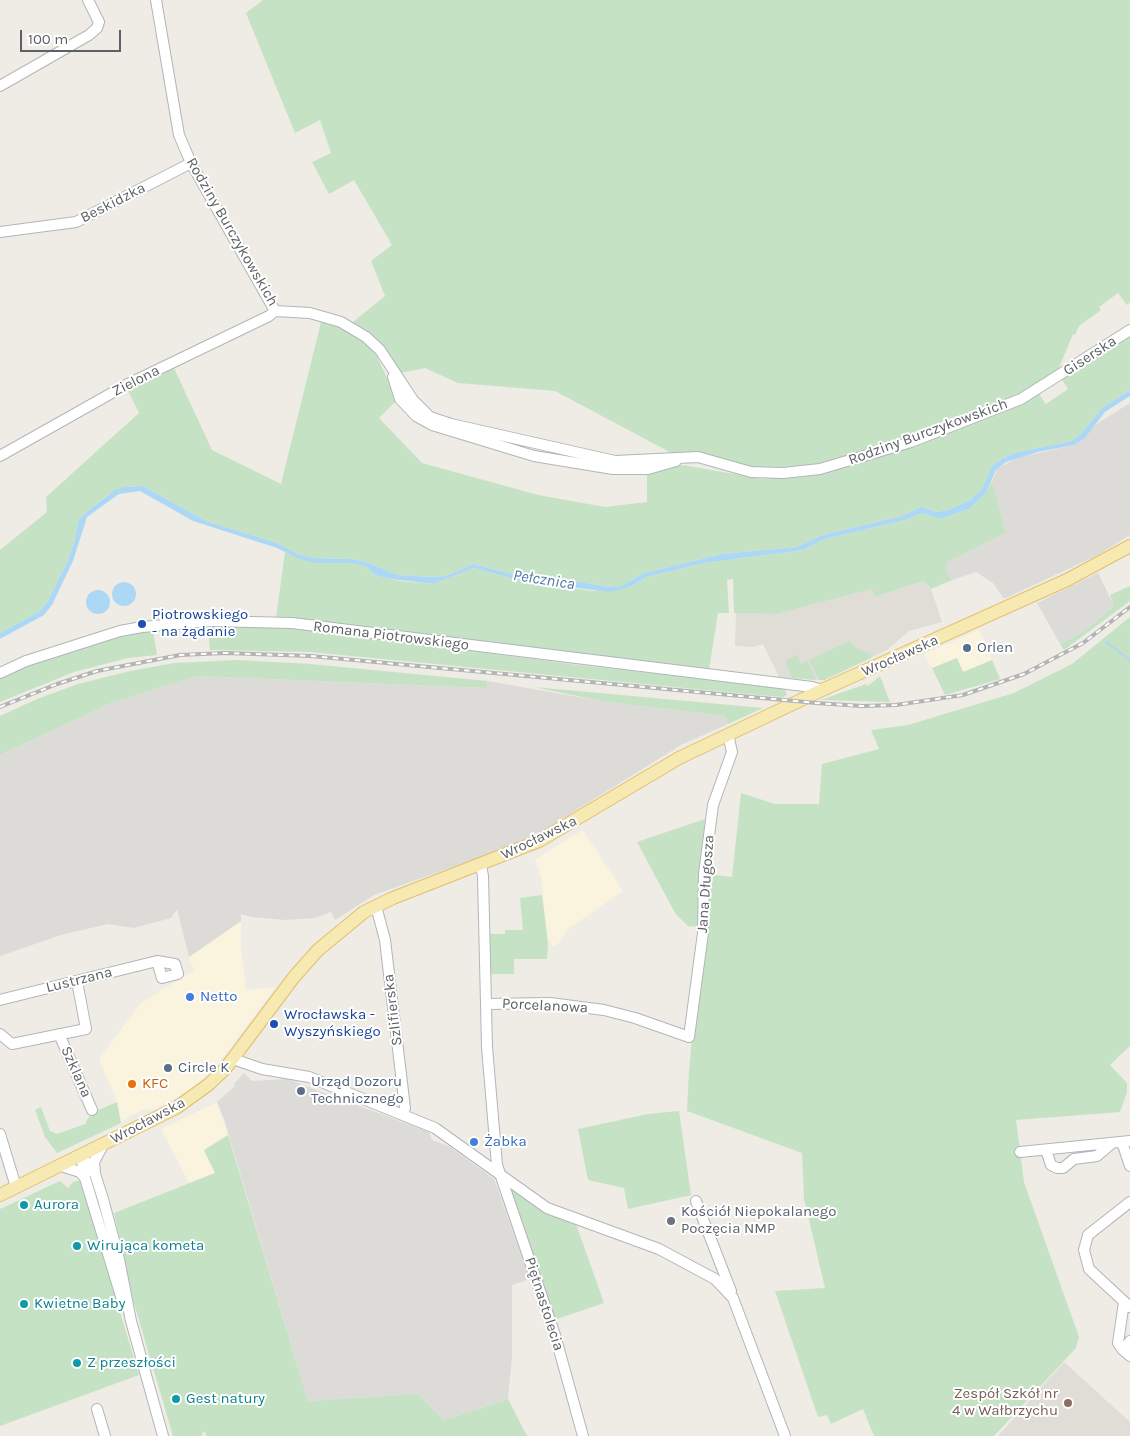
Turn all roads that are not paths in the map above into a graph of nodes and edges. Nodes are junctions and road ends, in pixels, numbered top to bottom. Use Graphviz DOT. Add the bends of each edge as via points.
graph roads {
  1 [pos="88,0"];
  2 [pos="156,0"];
  3 [pos="0,86"];
  4 [pos="191,163"];
  5 [pos="0,232"];
  6 [pos="274,311"];
  7 [pos="1130,330"];
  8 [pos="1049,382"];
  9 [pos="0,456"];
  10 [pos="1130,546"];
  11 [pos="0,673"];
  12 [pos="788,684"];
  13 [pos="822,690"];
  14 [pos="804,699"];
  15 [pos="728,734"];
  16 [pos="481,865"];
  17 [pos="376,906"];
  18 [pos="157,961"];
  19 [pos="77,981"];
  20 [pos="0,1000"];
  21 [pos="487,1004"];
  22 [pos="0,1034"];
  23 [pos="59,1034"];
  24 [pos="689,1037"];
  25 [pos="233,1059"];
  26 [pos="92,1110"];
  27 [pos="403,1115"];
  28 [pos="0,1134"];
  29 [pos="1121,1142"];
  30 [pos="103,1145"];
  31 [pos="1046,1150"];
  32 [pos="1020,1152"];
  33 [pos="81,1155"];
  34 [pos="61,1166"];
  35 [pos="1130,1166"];
  36 [pos="95,1174"];
  37 [pos="499,1174"];
  38 [pos="85,1178"];
  39 [pos="16,1187"];
  40 [pos="0,1195"];
  41 [pos="696,1201"];
  42 [pos="1130,1202"];
  43 [pos="733,1298"];
  44 [pos="1127,1305"];
  45 [pos="130,1321"];
  46 [pos="1130,1341"];
  47 [pos="1127,1353"];
  48 [pos="97,1409"];
  49 [pos="105,1436"];
  50 [pos="163,1436"];
  51 [pos="584,1436"];
  52 [pos="785,1436"];
  1 -- 3 [label="street" via="99,22 97,28"];
  2 -- 4 [label="street, Rodziny Burczykowskich" via="180,135"];
  4 -- 5 [label="street, Beskidzka" via="74,223"];
  4 -- 6 [label="street, Rodziny Burczykowskich"];
  6 -- 8 [label="street, Rodziny Burczykowskich" via="310,313 341,322 366,337 380,350 388,364 400,398 416,416 441,428 534,456 614,469 648,469 686,458 710,459 751,472 800,473 920,438 1021,398"];
  6 -- 9 [label="street, Zielona" via="126,385"];
  7 -- 8 [label="street, Giserska"];
  10 -- 13 [label="main road, Wrocławska" via="1068,580"];
  11 -- 12 [label="street, Romana Piotrowskiego" via="26,661 120,631 211,621 292,623"];
  12 -- 13 [label="street, Romana Piotrowskiego"];
  12 -- 14 [label="street" via="797,688"];
  13 -- 14 [label="main road, Wrocławska"];
  14 -- 15 [label="main road, Wrocławska"];
  15 -- 16 [label="main road, Wrocławska" via="666,765 548,836"];
  15 -- 24 [label="street, Jana Długosza" via="732,752 713,805 705,865 703,933"];
  16 -- 17 [label="main road, Wrocławska"];
  16 -- 21 [label="street, Piętnastolecia"];
  17 -- 25 [label="main road, Wrocławska" via="345,925 318,950"];
  17 -- 27 [label="street, Szlifierska" via="385,940 405,1108"];
  18 -- 19 [label="street, Lustrzana"];
  19 -- 20 [label="street, Lustrzana"];
  19 -- 23 [label="street, Szklana" via="86,1029"];
  21 -- 24 [label="street, Porcelanowa" via="550,1003 604,1010"];
  21 -- 37 [label="street, Piętnastolecia" via="487,1057"];
  22 -- 23 [label="street, Szklana" via="12,1044"];
  23 -- 26 [label="street, Szklana"];
  25 -- 27 [label="street" via="262,1069 309,1078"];
  25 -- 30 [label="main road, Wrocławska" via="186,1102"];
  27 -- 37 [label="street" via="435,1128"];
  28 -- 39 [label="street"];
  29 -- 31 [label="street"];
  29 -- 31 [label="street" via="1097,1156 1074,1159 1063,1168 1051,1164"];
  29 -- 35 [label="street"];
  30 -- 33 [label="main road, Wrocławska"];
  30 -- 36 [label="street" via="94,1162"];
  31 -- 32 [label="street"];
  33 -- 34 [label="main road, Wrocławska"];
  33 -- 36 [label="street"];
  33 -- 38 [label="street"];
  34 -- 38 [label="street" via="80,1172"];
  34 -- 39 [label="main road, Wrocławska"];
  36 -- 45 [label="street" via="119,1258"];
  37 -- 43 [label="street" via="548,1208 615,1231 693,1265 715,1279"];
  37 -- 51 [label="street, Piętnastolecia" via="555,1335"];
  38 -- 45 [label="street"];
  39 -- 40 [label="main road, Wrocławska"];
  41 -- 43 [label="street"];
  42 -- 44 [label="street" via="1088,1235 1084,1250 1089,1268"];
  43 -- 52 [label="street"];
  44 -- 47 [label="street" via="1118,1343"];
  45 -- 50 [label="street"];
  46 -- 47 [label="street"];
  48 -- 49 [label="street"];
}
